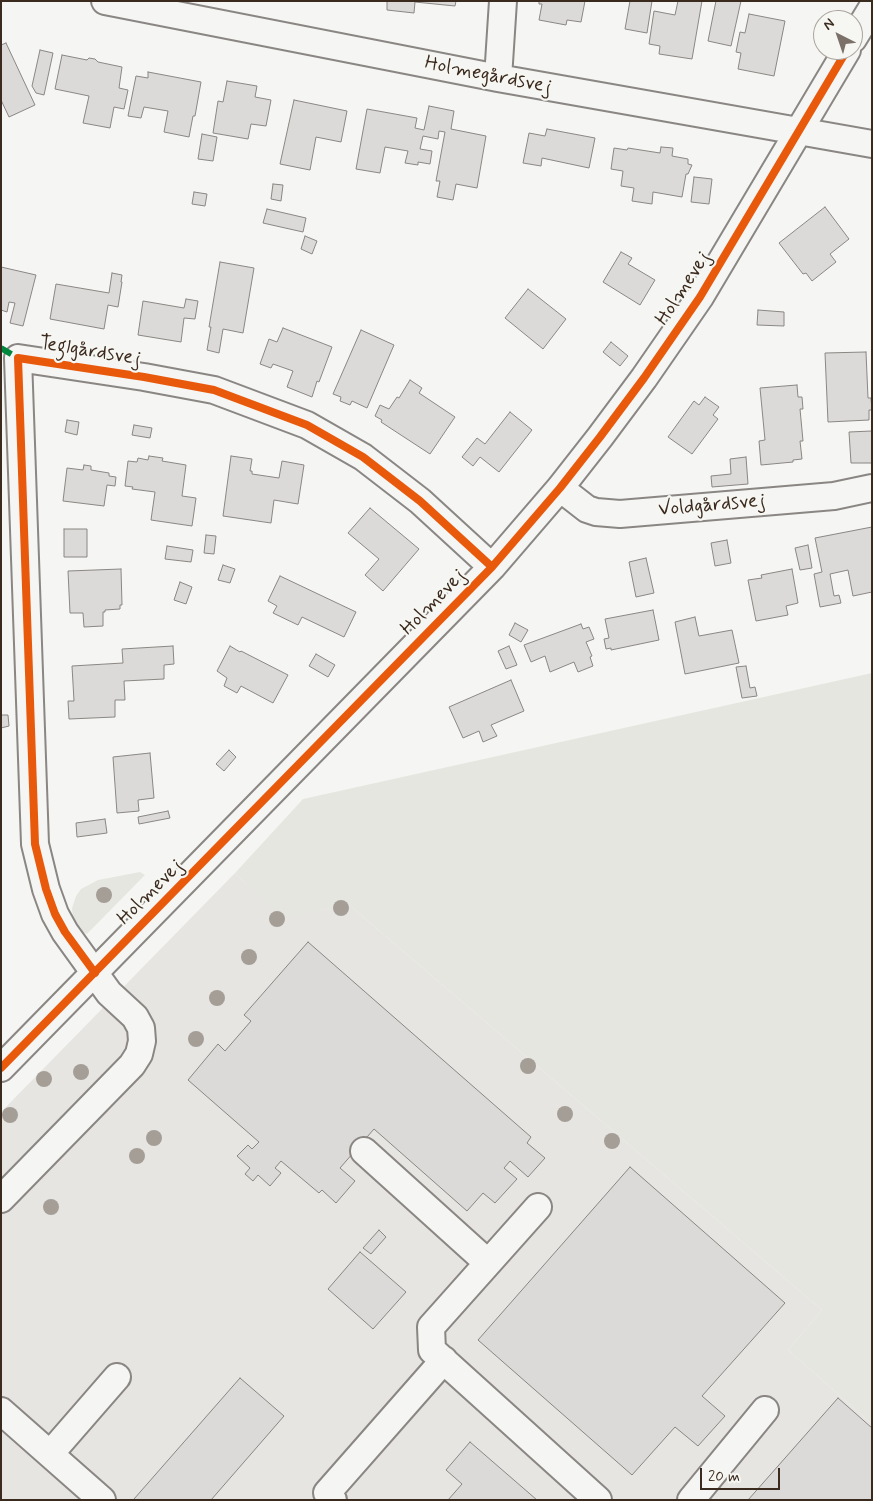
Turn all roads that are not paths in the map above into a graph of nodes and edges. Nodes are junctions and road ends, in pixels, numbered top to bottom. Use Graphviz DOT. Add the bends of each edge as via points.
graph roads {
  1 [pos="105,1"];
  2 [pos="503,1"];
  3 [pos="872,8"];
  4 [pos="863,23"];
  5 [pos="841,60"];
  6 [pos="498,78"];
  7 [pos="799,131"];
  8 [pos="872,144"];
  9 [pos="560,488"];
  10 [pos="872,488"];
  11 [pos="492,567"];
  12 [pos="95,973"];
  13 [pos="1,1068"];
  14 [pos="364,1151"];
  15 [pos="1,1199"];
  16 [pos="538,1207"];
  17 [pos="488,1263"];
  18 [pos="444,1360"];
  19 [pos="117,1376"];
  20 [pos="765,1410"];
  21 [pos="1,1411"];
  22 [pos="50,1454"];
  23 [pos="102,1500"];
  24 [pos="333,1500"];
  25 [pos="598,1500"];
  26 [pos="691,1500"];
  1 -- 6 [label="street, Holmegårdsvej"];
  2 -- 6 [label="street"];
  3 -- 4 [label="street"];
  5 -- 7 [label="street, Holmevej"];
  6 -- 7 [label="street, Holmegårdsvej"];
  7 -- 8 [label="street, Holmegårdsvej"];
  7 -- 9 [label="street, Holmevej" via="700,297 633,393"];
  9 -- 10 [label="street, Voldgårdsvej" via="587,509 620,514 834,496"];
  9 -- 11 [label="street, Holmevej"];
  11 -- 12 [label="street, Holmevej"];
  11 -- 12 [label="street, Teglgårdsvej" via="420,501 363,457 307,425 214,390 18,358 35,844 56,914"];
  12 -- 13 [label="street, Holmevej"];
  12 -- 15 [label="street" via="109,994 135,1017 141,1028 139,1054 132,1065"];
  14 -- 17 [label="street"];
  16 -- 17 [label="street"];
  17 -- 18 [label="street" via="431,1328 432,1350"];
  18 -- 24 [label="street" via="327,1493"];
  18 -- 25 [label="street"];
  19 -- 22 [label="street"];
  20 -- 26 [label="street"];
  21 -- 22 [label="street"];
  22 -- 23 [label="street"];
}
